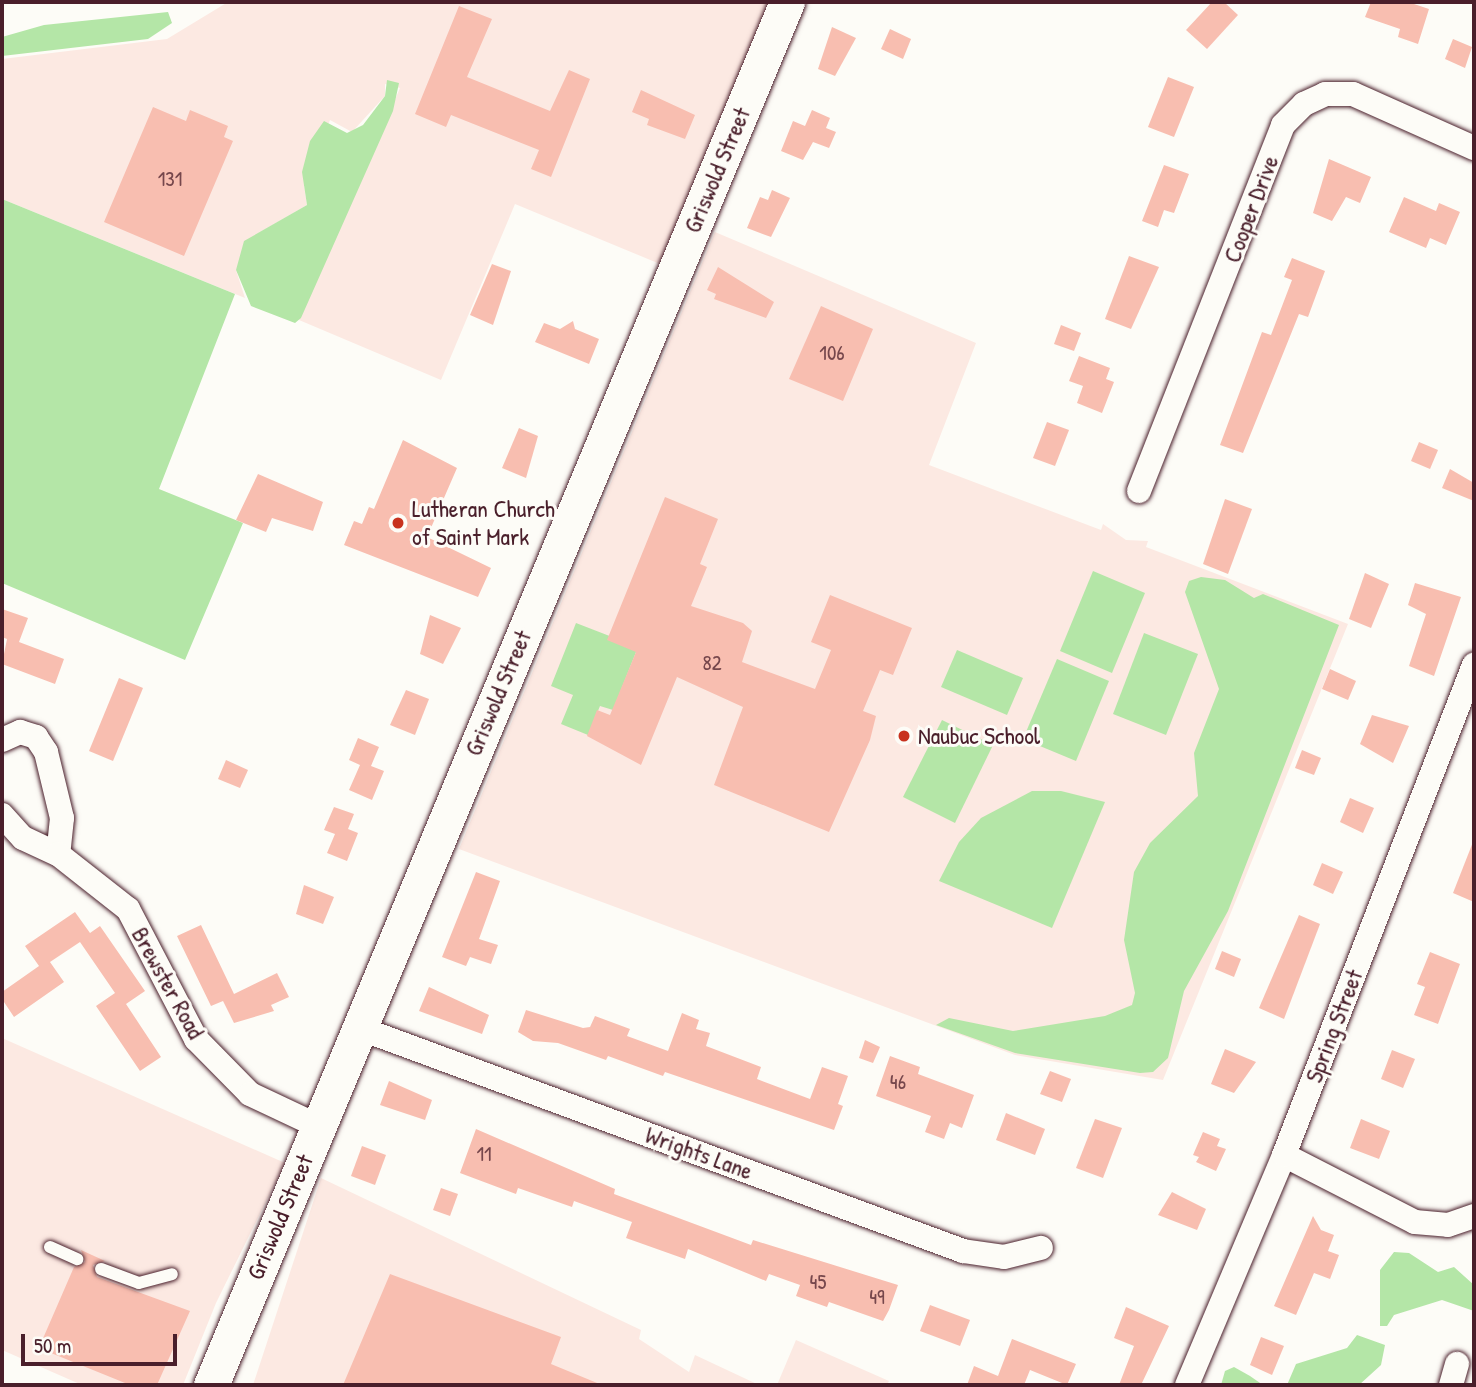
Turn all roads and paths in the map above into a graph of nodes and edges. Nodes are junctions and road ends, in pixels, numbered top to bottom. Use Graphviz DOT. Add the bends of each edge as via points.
graph roads {
  1 [pos="787,2"];
  2 [pos="1474,148"];
  3 [pos="1139,491"];
  4 [pos="1474,665"];
  5 [pos="2,740"];
  6 [pos="2,815"];
  7 [pos="58,854"];
  8 [pos="359,1028"];
  9 [pos="318,1126"];
  10 [pos="1283,1156"];
  11 [pos="1474,1216"];
  12 [pos="50,1247"];
  13 [pos="1041,1248"];
  14 [pos="77,1259"];
  15 [pos="101,1269"];
  16 [pos="172,1274"];
  17 [pos="211,1385"];
  18 [pos="1187,1385"];
  1 -- 8 [label="main road, Griswold Street"];
  2 -- 3 [label="street, Cooper Drive" via="1353,94 1325,94 1304,104 1283,125"];
  4 -- 10 [label="street, Spring Street"];
  5 -- 7 [label="street" via="20,732 36,737 46,751 62,818"];
  6 -- 7 [label="street, Brewster Road" via="23,838"];
  7 -- 9 [label="street, Brewster Road" via="128,909 196,1039 250,1094"];
  8 -- 9 [label="main road, Griswold Street"];
  8 -- 13 [label="street, Wrights Lane" via="963,1251 1004,1257"];
  9 -- 17 [label="main road, Griswold Street"];
  10 -- 11 [label="street" via="1415,1222 1448,1225"];
  10 -- 18 [label="street, Spring Street"];
  12 -- 14 [label="lane"];
  15 -- 16 [label="lane" via="139,1283"];
}
